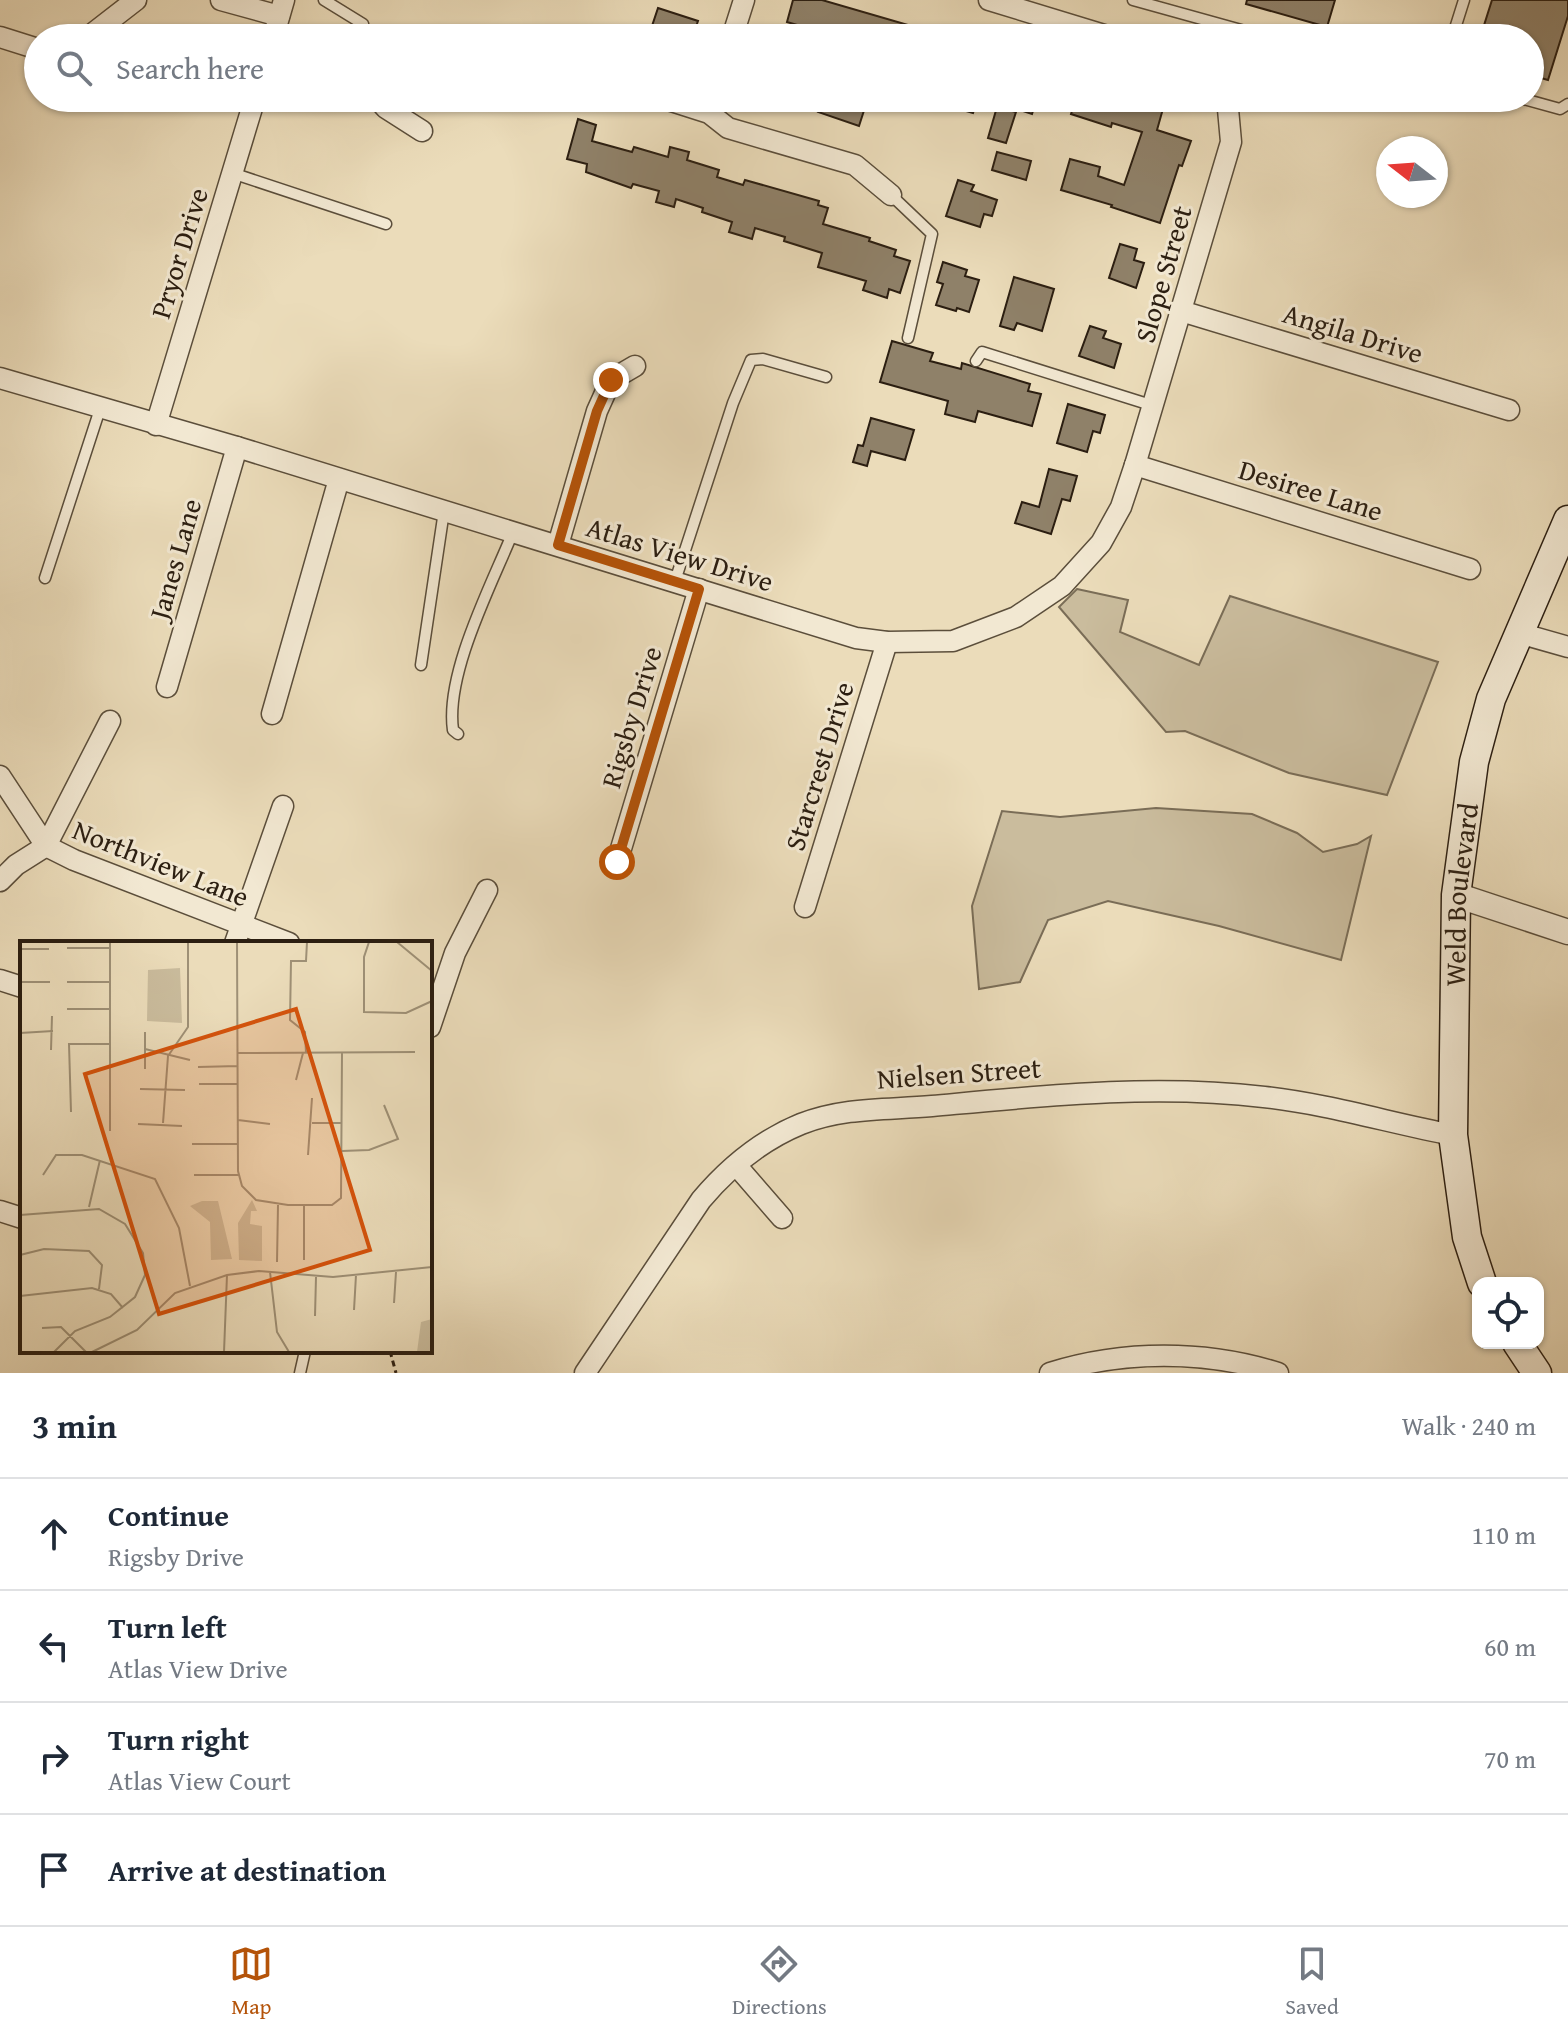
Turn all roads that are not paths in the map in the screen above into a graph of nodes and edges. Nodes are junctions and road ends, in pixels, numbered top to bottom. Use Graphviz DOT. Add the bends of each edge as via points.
graph roads {
  1 [pos="136,0"];
  2 [pos="221,0"];
  3 [pos="324,0"];
  4 [pos="744,0"];
  5 [pos="989,0"];
  6 [pos="1133,0"];
  7 [pos="1464,0"];
  8 [pos="282,8"];
  9 [pos="105,24"];
  10 [pos="363,24"];
  11 [pos="736,24"];
  12 [pos="1068,24"];
  13 [pos="1220,24"];
  14 [pos="1456,24"];
  15 [pos="0,37"];
  16 [pos="24,45"];
  17 [pos="1568,104"];
  18 [pos="1544,105"];
  19 [pos="251,112"];
  20 [pos="392,112"];
  21 [pos="716,112"];
  22 [pos="1228,112"];
  23 [pos="422,131"];
  24 [pos="232,173"];
  25 [pos="891,195"];
  26 [pos="386,224"];
  27 [pos="1181,311"];
  28 [pos="908,338"];
  29 [pos="976,361"];
  30 [pos="635,366"];
  31 [pos="826,377"];
  32 [pos="0,378"];
  33 [pos="1154,406"];
  34 [pos="100,409"];
  35 [pos="1509,410"];
  36 [pos="156,425"];
  37 [pos="237,447"];
  38 [pos="1135,465"];
  39 [pos="339,479"];
  40 [pos="444,511"];
  41 [pos="1568,520"];
  42 [pos="513,532"];
  43 [pos="558,545"];
  44 [pos="1470,569"];
  45 [pos="45,578"];
  46 [pos="675,581"];
  47 [pos="699,589"];
  48 [pos="1519,633"];
  49 [pos="887,642"];
  50 [pos="1568,647"];
  51 [pos="421,665"];
  52 [pos="167,687"];
  53 [pos="272,714"];
  54 [pos="110,721"];
  55 [pos="458,734"];
  56 [pos="0,776"];
  57 [pos="283,806"];
  58 [pos="46,846"];
  59 [pos="617,862"];
  60 [pos="0,881"];
  61 [pos="487,890"];
  62 [pos="1456,895"];
  63 [pos="805,907"];
  64 [pos="1568,932"];
  65 [pos="238,934"];
  66 [pos="278,941"];
  67 [pos="0,980"];
  68 [pos="20,986"];
  69 [pos="434,996"];
  70 [pos="1453,1135"];
  71 [pos="736,1165"];
  72 [pos="0,1211"];
  73 [pos="20,1217"];
  74 [pos="782,1218"];
  75 [pos="1480,1277"];
  76 [pos="1521,1349"];
  77 [pos="305,1353"];
  78 [pos="300,1373"];
  79 [pos="585,1373"];
  80 [pos="1050,1373"];
  81 [pos="1278,1373"];
  82 [pos="1537,1373"];
  1 -- 9 [label="street"];
  2 -- 8 [label="street"];
  3 -- 10 [label="lane"];
  4 -- 11 [label="street"];
  5 -- 12 [label="street"];
  6 -- 13 [label="lane"];
  7 -- 14 [label="lane"];
  15 -- 16 [label="street"];
  17 -- 18 [label="lane" via="1560,109"];
  19 -- 24 [label="street, Pryor Drive"];
  20 -- 23 [label="street"];
  21 -- 25 [label="street" via="728,128 855,165"];
  22 -- 27 [label="street, Slope Street" via="1231,142"];
  24 -- 26 [label="lane"];
  24 -- 36 [label="street, Pryor Drive"];
  25 -- 28 [label="lane" via="932,234"];
  27 -- 33 [label="street, Slope Street"];
  27 -- 35 [label="street, Angila Drive"];
  29 -- 33 [label="lane" via="982,352"];
  30 -- 43 [label="street" via="611,380 597,411"];
  31 -- 46 [label="lane" via="751,360"];
  32 -- 34 [label="street, Atlas View Drive"];
  33 -- 38 [label="street, Slope Street"];
  34 -- 36 [label="street, Atlas View Drive"];
  34 -- 45 [label="lane"];
  36 -- 37 [label="street, Atlas View Drive"];
  37 -- 39 [label="street, Atlas View Drive"];
  37 -- 52 [label="street, Janes Lane"];
  38 -- 44 [label="street, Desiree Lane"];
  38 -- 49 [label="street, Atlas View Drive" via="1101,543 1062,586 1016,617 953,641"];
  39 -- 40 [label="street, Atlas View Drive"];
  39 -- 53 [label="street"];
  40 -- 42 [label="street, Atlas View Drive"];
  40 -- 51 [label="lane"];
  41 -- 48 [label="main road, Weld Boulevard"];
  42 -- 43 [label="street, Atlas View Drive"];
  42 -- 55 [label="lane" via="487,588 460,674 451,716"];
  43 -- 46 [label="street, Atlas View Drive"];
  46 -- 47 [label="street, Atlas View Drive"];
  47 -- 49 [label="street, Atlas View Drive" via="856,638"];
  47 -- 59 [label="street, Rigsby Drive"];
  48 -- 50 [label="street"];
  48 -- 62 [label="main road, Weld Boulevard" via="1491,699 1474,762"];
  49 -- 63 [label="street, Starcrest Drive"];
  54 -- 58 [label="street"];
  56 -- 58 [label="street, Northview Lane"];
  57 -- 65 [label="street"];
  58 -- 60 [label="street"];
  58 -- 65 [label="street, Northview Lane"];
  61 -- 69 [label="street"];
  62 -- 64 [label="street"];
  62 -- 70 [label="main road, Weld Boulevard"];
  65 -- 66 [label="street, Northview Lane"];
  67 -- 68 [label="street"];
  70 -- 71 [label="street, Nielsen Street" via="1265,1097 1091,1091 846,1111 777,1135"];
  70 -- 75 [label="main road, Weld Boulevard" via="1467,1237"];
  71 -- 74 [label="street"];
  71 -- 79 [label="street, Nielsen Street" via="701,1200"];
  72 -- 73 [label="street"];
  76 -- 82 [label="main road"];
  77 -- 78 [label="lane"];
  80 -- 81 [label="street" via="1113,1359 1171,1356 1229,1361"];
}
